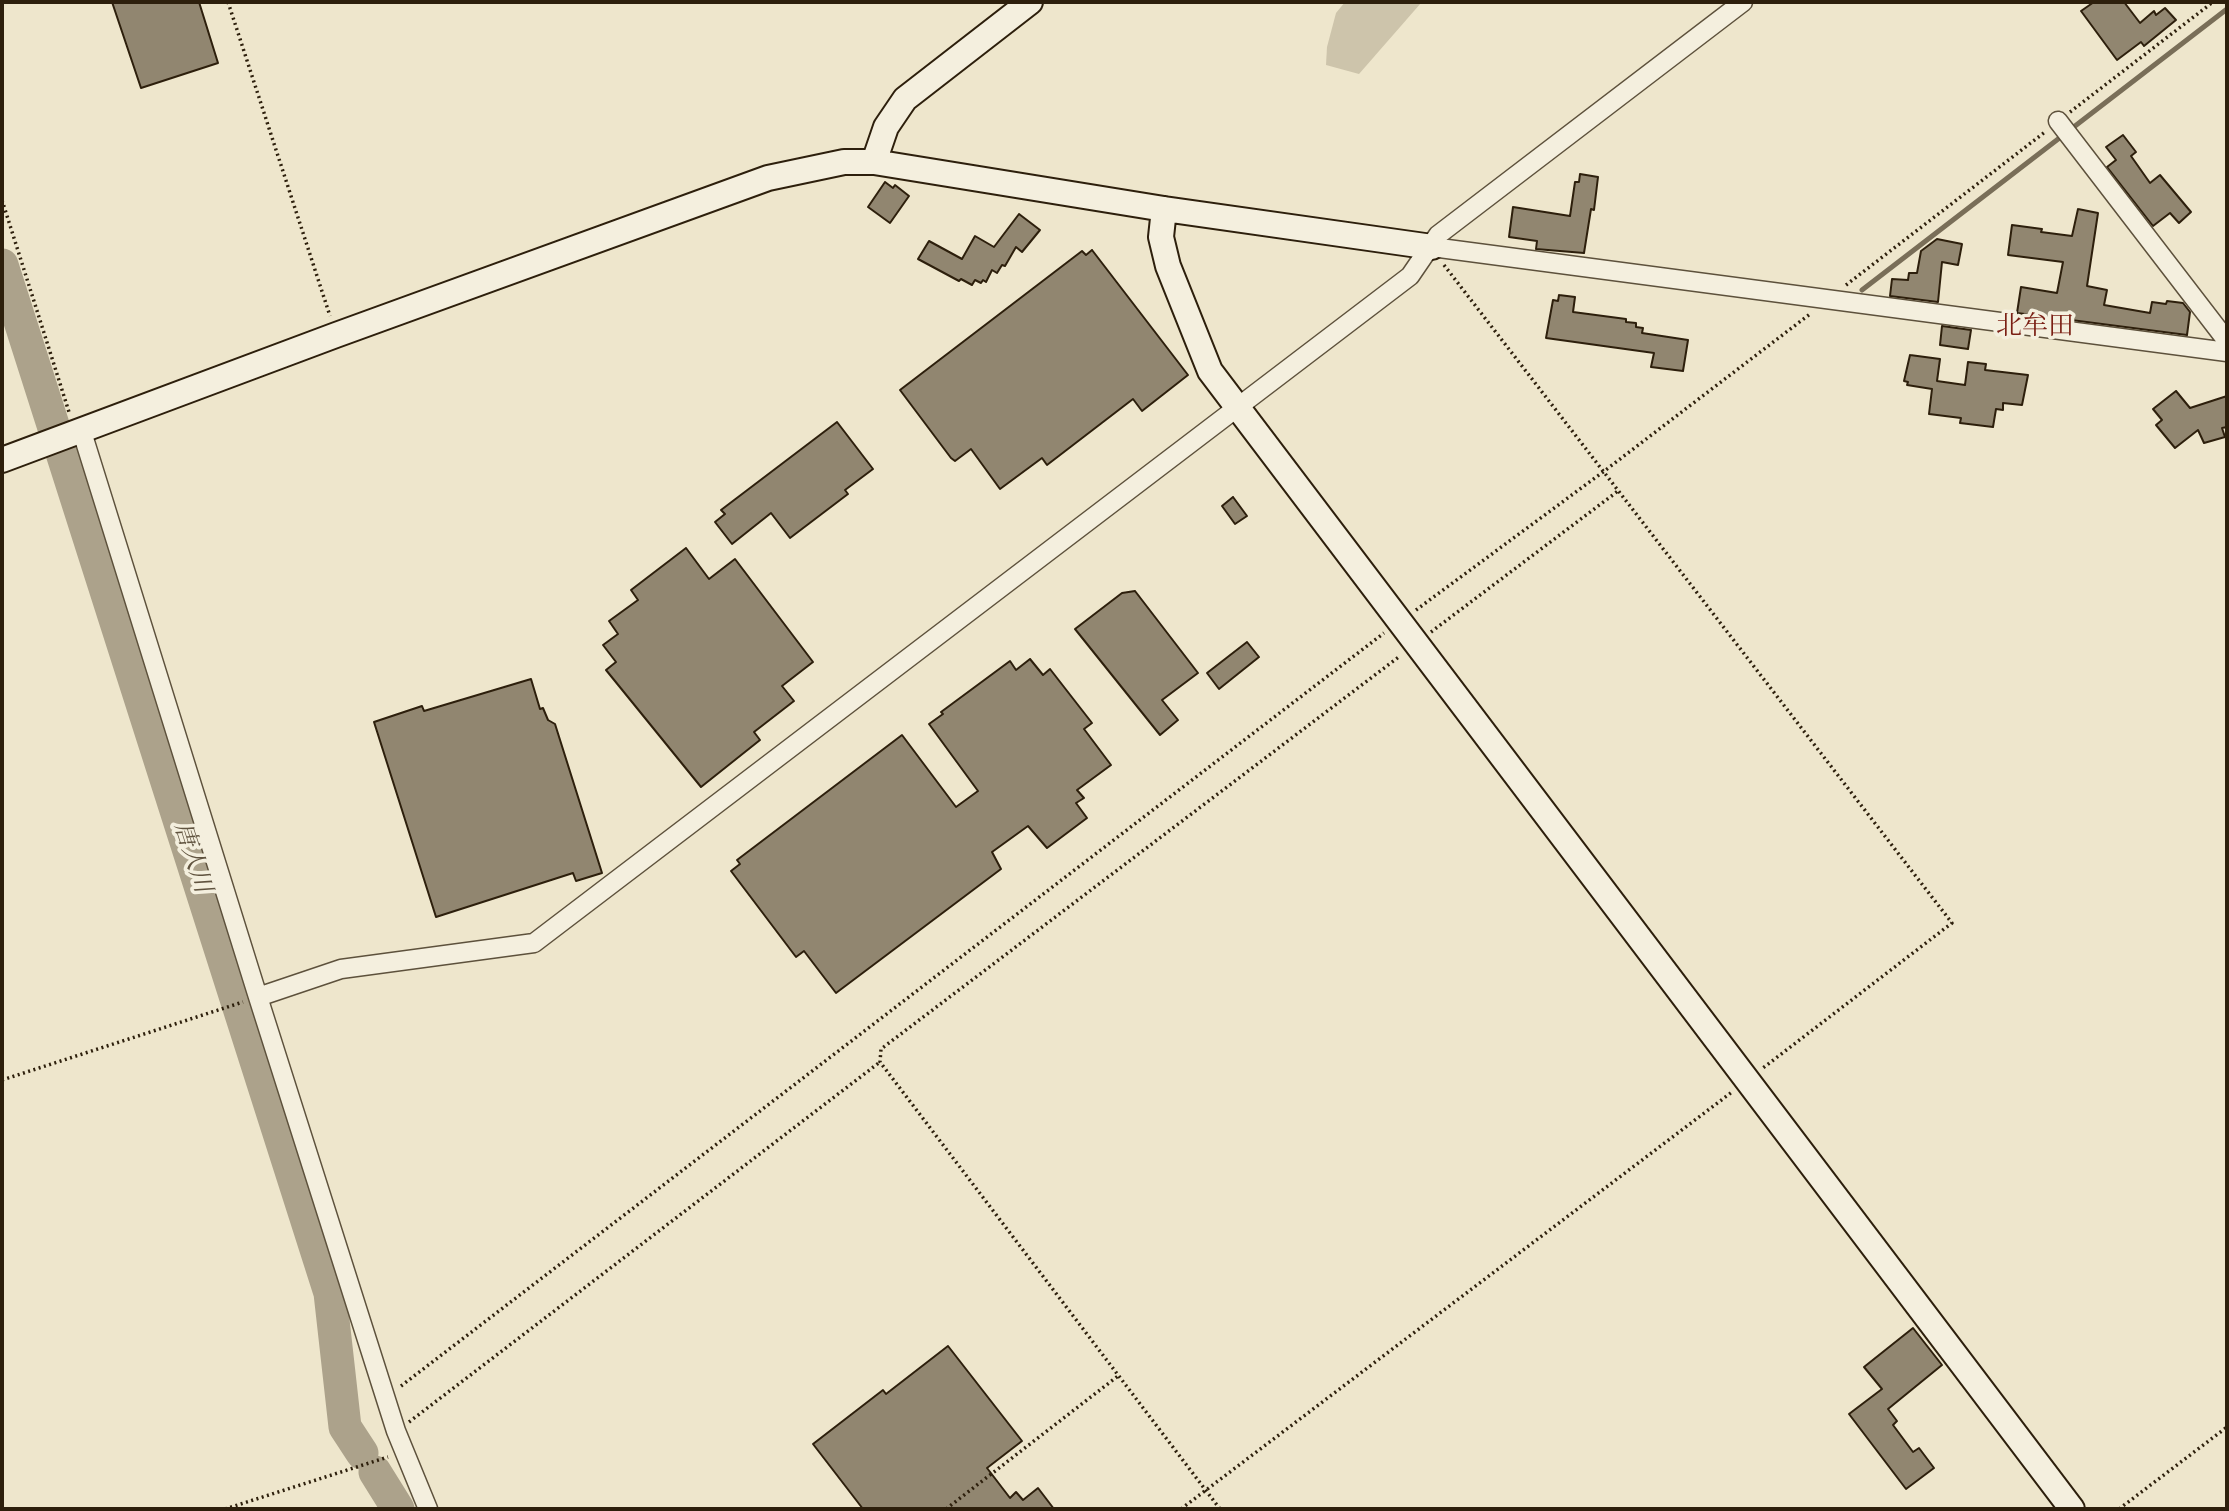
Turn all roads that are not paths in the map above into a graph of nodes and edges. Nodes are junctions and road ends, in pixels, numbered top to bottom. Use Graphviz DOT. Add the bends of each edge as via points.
graph roads {
  1 [pos="1030,2"];
  2 [pos="1743,2"];
  3 [pos="2063,127"];
  4 [pos="874,162"];
  5 [pos="1164,209"];
  6 [pos="1432,247"];
  7 [pos="2227,341"];
  8 [pos="2227,352"];
  9 [pos="1237,409"];
  10 [pos="69,436"];
  11 [pos="2,460"];
  12 [pos="258,997"];
  13 [pos="428,1509"];
  14 [pos="2072,1509"];
  1 -- 4 [label="street" via="905,99 886,127"];
  2 -- 6 [label="street" via="1438,235"];
  3 -- 7 [label="street"];
  4 -- 5 [label="street"];
  4 -- 10 [label="street" via="844,162 768,178"];
  5 -- 6 [label="street"];
  5 -- 9 [label="street" via="1161,237 1168,265 1210,371"];
  6 -- 8 [label="street"];
  6 -- 9 [label="street" via="1410,276"];
  9 -- 12 [label="street" via="534,943 341,969"];
  9 -- 14 [label="street"];
  10 -- 11 [label="street"];
  10 -- 12 [label="street"];
  12 -- 13 [label="street" via="396,1431"];
}
